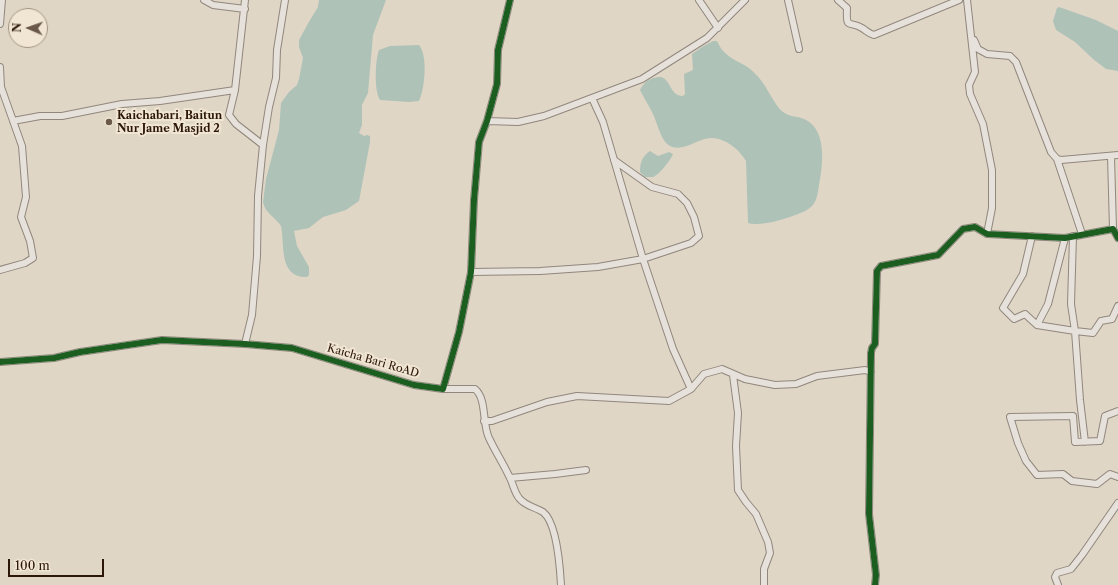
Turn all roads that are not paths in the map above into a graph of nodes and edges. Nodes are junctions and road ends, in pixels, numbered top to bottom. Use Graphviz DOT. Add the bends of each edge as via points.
graph roads {
  1 [pos="2,0"];
  2 [pos="204,0"];
  3 [pos="245,0"];
  4 [pos="285,0"];
  5 [pos="510,0"];
  6 [pos="699,0"];
  7 [pos="745,0"];
  8 [pos="788,0"];
  9 [pos="838,0"];
  10 [pos="959,0"];
  11 [pos="967,0"];
  12 [pos="245,9"];
  13 [pos="0,24"];
  14 [pos="718,28"];
  15 [pos="972,35"];
  16 [pos="799,49"];
  17 [pos="0,67"];
  18 [pos="235,90"];
  19 [pos="592,98"];
  20 [pos="12,121"];
  21 [pos="487,121"];
  22 [pos="263,145"];
  23 [pos="1118,155"];
  24 [pos="1111,156"];
  25 [pos="1056,159"];
  26 [pos="614,160"];
  27 [pos="1113,229"];
  28 [pos="986,234"];
  29 [pos="1082,234"];
  30 [pos="1032,236"];
  31 [pos="1073,236"];
  32 [pos="1065,238"];
  33 [pos="1118,238"];
  34 [pos="643,259"];
  35 [pos="0,270"];
  36 [pos="471,272"];
  37 [pos="1117,311"];
  38 [pos="1036,325"];
  39 [pos="1075,331"];
  40 [pos="245,344"];
  41 [pos="0,362"];
  42 [pos="871,372"];
  43 [pos="733,375"];
  44 [pos="691,388"];
  45 [pos="443,389"];
  46 [pos="1118,411"];
  47 [pos="484,421"];
  48 [pos="1085,442"];
  49 [pos="586,470"];
  50 [pos="1118,477"];
  51 [pos="510,478"];
  52 [pos="1118,503"];
  53 [pos="561,585"];
  54 [pos="764,585"];
  55 [pos="875,585"];
  56 [pos="1058,585"];
  1 -- 13 [label="street"];
  2 -- 12 [label="street" via="213,5"];
  3 -- 12 [label="street"];
  4 -- 22 [label="street" via="277,50 276,78"];
  5 -- 21 [label="street" via="498,50 497,84"];
  6 -- 14 [label="street"];
  7 -- 14 [label="street"];
  8 -- 16 [label="street"];
  9 -- 10 [label="street" via="846,8 846,20 849,24 862,28 874,36"];
  11 -- 15 [label="street"];
  12 -- 18 [label="street"];
  14 -- 19 [label="street" via="707,38 642,79"];
  15 -- 25 [label="street" via="978,49 988,54 1010,56 1016,62"];
  15 -- 28 [label="street" via="975,72 970,94 983,124 992,170 992,208"];
  17 -- 20 [label="street" via="1,87"];
  18 -- 20 [label="street"];
  18 -- 22 [label="street" via="229,115 236,124"];
  19 -- 21 [label="street" via="544,116 518,122"];
  19 -- 26 [label="street"];
  20 -- 35 [label="street" via="22,146 26,197 21,217 33,258"];
  21 -- 36 [label="street" via="479,142"];
  22 -- 40 [label="street" via="252,315"];
  23 -- 24 [label="street"];
  24 -- 25 [label="street"];
  24 -- 27 [label="street"];
  25 -- 29 [label="street"];
  26 -- 34 [label="street"];
  26 -- 34 [label="street" via="652,187 678,194 687,203 694,217 699,236 691,243"];
  27 -- 29 [label="street"];
  27 -- 33 [label="street"];
  28 -- 30 [label="street"];
  28 -- 42 [label="street" via="975,227 963,229 938,255 881,266 877,271 875,344 871,353"];
  29 -- 31 [label="street"];
  30 -- 32 [label="street"];
  30 -- 38 [label="street" via="1024,274 1003,308 1014,319 1025,314"];
  31 -- 32 [label="street"];
  31 -- 39 [label="street" via="1070,304"];
  32 -- 38 [label="street" via="1048,304"];
  34 -- 36 [label="street" via="598,267"];
  34 -- 44 [label="street" via="673,349"];
  36 -- 45 [label="street" via="459,332"];
  37 -- 39 [label="street" via="1112,320 1101,321 1093,333"];
  38 -- 39 [label="street"];
  39 -- 48 [label="street"];
  40 -- 41 [label="street, Kaicha Bari RoAD" via="162,340 54,358"];
  40 -- 45 [label="street, Kaicha Bari RoAD" via="292,348 414,385"];
  42 -- 43 [label="street" via="865,370 818,376 796,384 775,385"];
  42 -- 55 [label="street" via="869,514"];
  43 -- 44 [label="street" via="722,369 704,374"];
  43 -- 54 [label="street" via="738,413 738,490 756,514 768,542 770,553 764,569"];
  44 -- 47 [label="street" via="669,401 577,396 547,402 492,421"];
  45 -- 47 [label="street, Kaicha Bari RoAD" via="475,389 482,399"];
  46 -- 48 [label="street" via="1105,416 1100,441"];
  47 -- 51 [label="street" via="488,436"];
  48 -- 50 [label="street" via="1075,442 1073,416 1010,417 1026,461 1037,475 1063,474 1072,481 1096,484 1110,474"];
  49 -- 51 [label="street"];
  51 -- 53 [label="street" via="519,498 549,519 558,553"];
  52 -- 56 [label="street" via="1071,569 1057,573 1055,577"];
}
